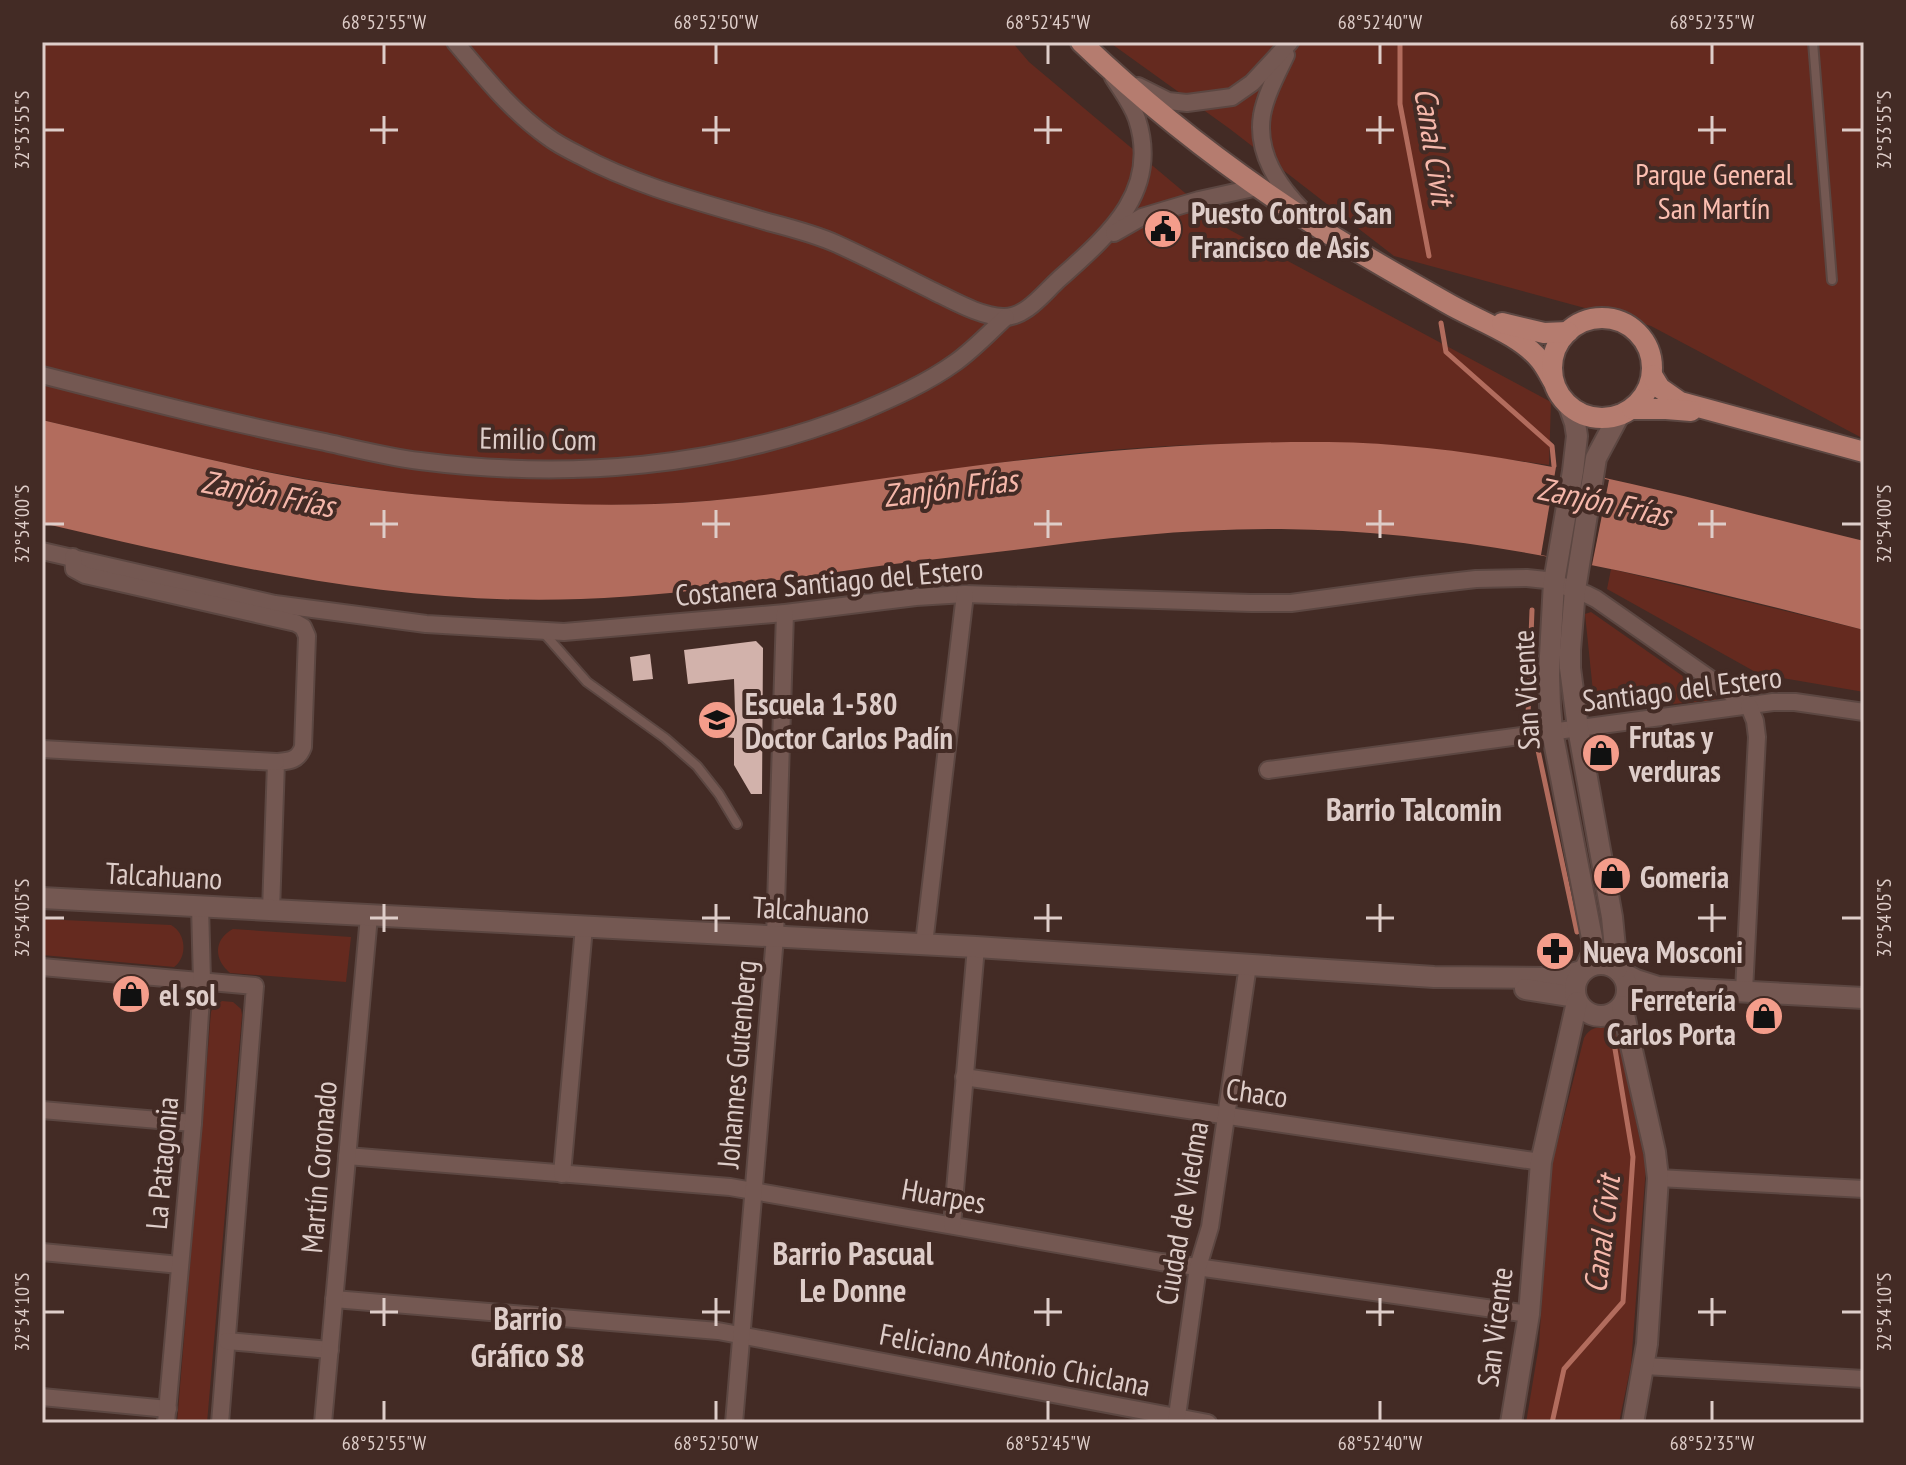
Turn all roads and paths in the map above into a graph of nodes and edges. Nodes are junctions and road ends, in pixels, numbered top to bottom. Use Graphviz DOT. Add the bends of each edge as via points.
graph roads {
  1 [pos="455,42"];
  2 [pos="1081,42"];
  3 [pos="1291,42"];
  4 [pos="1813,42"];
  5 [pos="1104,64"];
  6 [pos="1258,187"];
  7 [pos="1321,229"];
  8 [pos="1102,240"];
  9 [pos="1832,280"];
  10 [pos="1463,312"];
  11 [pos="1006,317"];
  12 [pos="1568,332"];
  13 [pos="42,375"];
  14 [pos="1652,375"];
  15 [pos="1553,381"];
  16 [pos="1569,406"];
  17 [pos="1625,412"];
  18 [pos="1727,415"];
  19 [pos="1864,452"];
  20 [pos="1583,473"];
  21 [pos="42,551"];
  22 [pos="73,557"];
  23 [pos="1554,582"];
  24 [pos="1575,590"];
  25 [pos="965,594"];
  26 [pos="785,613"];
  27 [pos="543,632"];
  28 [pos="1749,706"];
  29 [pos="1864,712"];
  30 [pos="1578,728"];
  31 [pos="1552,731"];
  32 [pos="42,749"];
  33 [pos="276,762"];
  34 [pos="1268,770"];
  35 [pos="737,824"];
  36 [pos="42,898"];
  37 [pos="200,906"];
  38 [pos="271,911"];
  39 [pos="369,916"];
  40 [pos="584,927"];
  41 [pos="775,937"];
  42 [pos="924,944"];
  43 [pos="976,947"];
  44 [pos="1248,965"];
  45 [pos="42,967"];
  46 [pos="1583,970"];
  47 [pos="1619,971"];
  48 [pos="1434,977"];
  49 [pos="202,981"];
  50 [pos="1658,987"];
  51 [pos="1744,991"];
  52 [pos="1864,998"];
  53 [pos="1576,1000"];
  54 [pos="1623,1005"];
  55 [pos="964,1077"];
  56 [pos="42,1110"];
  57 [pos="1227,1117"];
  58 [pos="193,1123"];
  59 [pos="347,1156"];
  60 [pos="1541,1162"];
  61 [pos="562,1174"];
  62 [pos="1658,1178"];
  63 [pos="1864,1189"];
  64 [pos="754,1191"];
  65 [pos="952,1225"];
  66 [pos="42,1252"];
  67 [pos="180,1265"];
  68 [pos="1198,1267"];
  69 [pos="334,1299"];
  70 [pos="1529,1314"];
  71 [pos="742,1335"];
  72 [pos="227,1341"];
  73 [pos="330,1350"];
  74 [pos="1645,1366"];
  75 [pos="1864,1379"];
  76 [pos="42,1397"];
  77 [pos="167,1416"];
  78 [pos="1176,1421"];
  79 [pos="220,1423"];
  80 [pos="323,1423"];
  81 [pos="734,1423"];
  82 [pos="1208,1423"];
  83 [pos="1511,1423"];
  84 [pos="1633,1423"];
  1 -- 11 [label="street" via="523,118 607,170 833,242 954,301"];
  2 -- 5 [label="main road"];
  3 -- 5 [label="street" via="1232,97 1204,102 1168,101"];
  3 -- 7 [label="street" via="1262,114 1262,144 1279,181"];
  4 -- 9 [label="lane"];
  5 -- 6 [label="main road"];
  5 -- 8 [label="street" via="1137,118 1142,154 1136,192"];
  6 -- 7 [label="main road"];
  6 -- 8 [label="street" via="1142,217"];
  7 -- 10 [label="main road"];
  8 -- 11 [label="street, Emilio Com" via="1025,311"];
  10 -- 12 [label="main road" via="1521,329"];
  10 -- 15 [label="main road" via="1530,350"];
  11 -- 13 [label="street, Emilio Com" via="957,362 901,395 838,421 771,442 623,467 418,461 245,426"];
  12 -- 14 [label="main road" via="1596,319 1625,324 1647,346"];
  12 -- 15 [label="main road" via="1554,354"];
  14 -- 17 [label="main road" via="1642,399"];
  14 -- 18 [label="main road" via="1680,402"];
  15 -- 16 [label="main road"];
  16 -- 17 [label="main road" via="1592,417"];
  16 -- 20 [label="main road, San Vicente"];
  17 -- 18 [label="main road" via="1666,409"];
  17 -- 20 [label="main road, San Vicente"];
  18 -- 19 [label="main road"];
  20 -- 23 [label="main road, San Vicente"];
  20 -- 24 [label="main road, San Vicente"];
  21 -- 22 [label="street, Costanera Santiago del Estero"];
  22 -- 27 [label="street, Costanera Santiago del Estero" via="275,604 426,624"];
  22 -- 33 [label="street, Costanera Santiago del Estero" via="74,569 85,575 303,627 303,747 292,761"];
  23 -- 24 [label="street, Costanera Santiago del Estero"];
  23 -- 25 [label="street, Costanera Santiago del Estero" via="1476,579 1291,603"];
  23 -- 31 [label="main road, San Vicente"];
  24 -- 28 [label="street, Costanera Santiago del Estero" via="1596,599"];
  24 -- 30 [label="main road, San Vicente" via="1570,650"];
  25 -- 26 [label="street, Costanera Santiago del Estero"];
  25 -- 42 [label="street"];
  26 -- 27 [label="street, Costanera Santiago del Estero"];
  26 -- 41 [label="street, Johannes Gutenberg"];
  27 -- 35 [label="lane" via="587,682 697,766"];
  28 -- 29 [label="street, Santiago del Estero" via="1795,702"];
  28 -- 30 [label="street, Santiago del Estero"];
  28 -- 51 [label="street" via="1757,737"];
  30 -- 31 [label="street, Santiago del Estero"];
  30 -- 47 [label="main road, San Vicente"];
  31 -- 34 [label="street, Santiago del Estero"];
  31 -- 46 [label="main road, San Vicente" via="1592,938 1592,954"];
  32 -- 33 [label="street"];
  33 -- 38 [label="street"];
  36 -- 37 [label="main road, Talcahuano"];
  37 -- 38 [label="main road, Talcahuano"];
  37 -- 49 [label="street, La Patagonia"];
  38 -- 39 [label="main road, Talcahuano"];
  39 -- 40 [label="main road, Talcahuano"];
  39 -- 59 [label="street, Martín Coronado"];
  40 -- 41 [label="main road, Talcahuano"];
  40 -- 61 [label="street"];
  41 -- 42 [label="main road, Talcahuano"];
  41 -- 64 [label="street, Johannes Gutenberg"];
  42 -- 43 [label="main road, Talcahuano"];
  43 -- 44 [label="main road, Talcahuano"];
  43 -- 55 [label="street"];
  44 -- 48 [label="main road, Talcahuano"];
  44 -- 57 [label="street, Ciudad de Viedma"];
  45 -- 49 [label="street"];
  46 -- 47 [label="main road" via="1601,963"];
  46 -- 48 [label="main road, Talcahuano" via="1547,979"];
  46 -- 53 [label="main road" via="1575,983"];
  47 -- 50 [label="main road"];
  47 -- 54 [label="main road" via="1627,987"];
  48 -- 53 [label="main road, Talcahuano"];
  49 -- 58 [label="street, La Patagonia"];
  49 -- 72 [label="street" via="255,986"];
  50 -- 51 [label="main road"];
  50 -- 54 [label="main road"];
  51 -- 52 [label="main road"];
  53 -- 54 [label="main road" via="1598,1016"];
  53 -- 60 [label="main road, San Vicente"];
  54 -- 62 [label="main road"];
  55 -- 57 [label="street, Chaco"];
  55 -- 65 [label="street"];
  56 -- 58 [label="street"];
  57 -- 60 [label="street, Chaco"];
  57 -- 68 [label="street, Ciudad de Viedma" via="1210,1227"];
  58 -- 67 [label="street, La Patagonia"];
  59 -- 61 [label="street, Huarpes"];
  59 -- 69 [label="street, Martín Coronado"];
  60 -- 70 [label="main road, San Vicente"];
  61 -- 64 [label="street, Huarpes"];
  62 -- 63 [label="street"];
  62 -- 74 [label="main road"];
  64 -- 65 [label="street, Huarpes"];
  64 -- 71 [label="street, Johannes Gutenberg"];
  65 -- 68 [label="street, Huarpes"];
  66 -- 67 [label="street"];
  67 -- 77 [label="street, La Patagonia"];
  68 -- 70 [label="street, Huarpes"];
  68 -- 78 [label="street, Ciudad de Viedma"];
  69 -- 71 [label="street, Feliciano Antonio Chiclana"];
  69 -- 73 [label="street, Martín Coronado"];
  70 -- 83 [label="main road, San Vicente"];
  71 -- 78 [label="street, Feliciano Antonio Chiclana"];
  71 -- 81 [label="street, Johannes Gutenberg"];
  72 -- 73 [label="street"];
  72 -- 79 [label="street"];
  73 -- 80 [label="street, Martín Coronado"];
  74 -- 75 [label="street"];
  74 -- 84 [label="main road"];
  76 -- 77 [label="street"];
  78 -- 82 [label="street, Feliciano Antonio Chiclana"];
}
